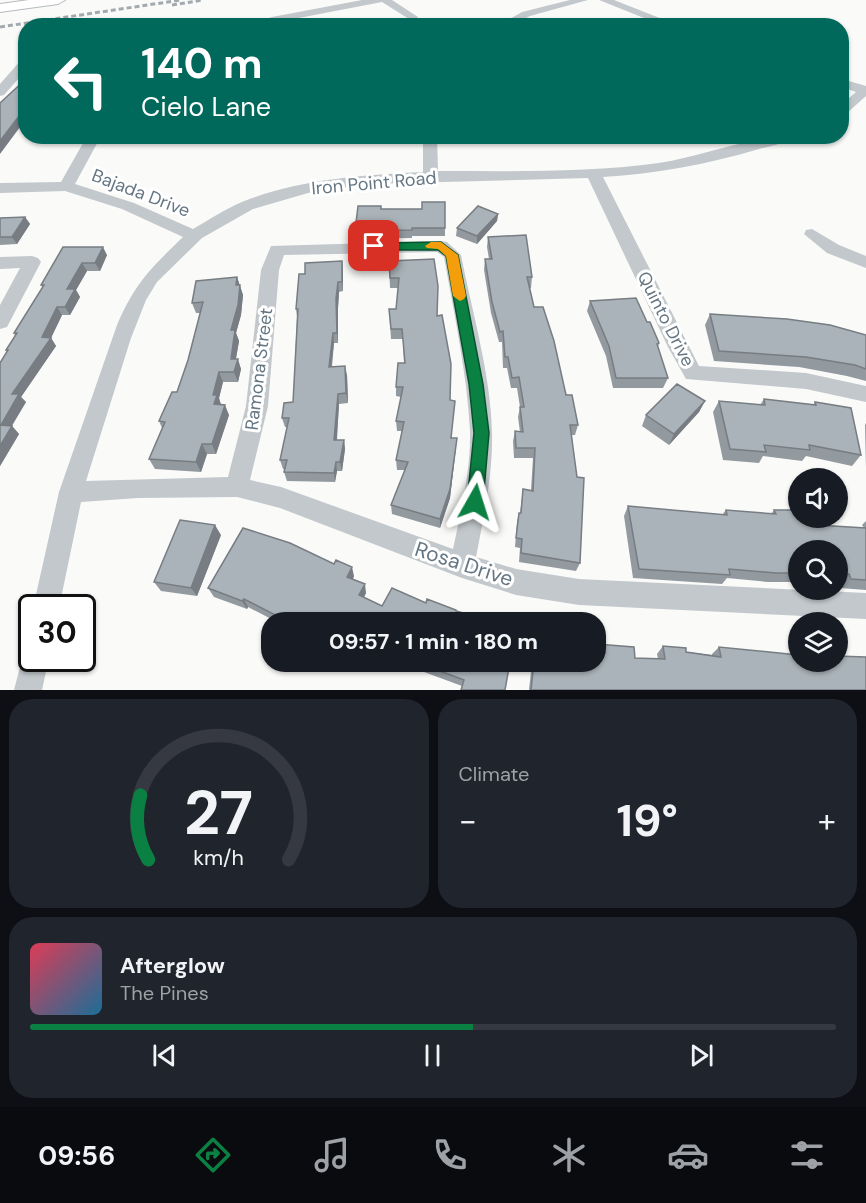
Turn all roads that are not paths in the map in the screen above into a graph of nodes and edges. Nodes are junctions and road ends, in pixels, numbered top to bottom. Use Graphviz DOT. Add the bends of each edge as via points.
graph roads {
  1 [pos="58,0"];
  2 [pos="379,0"];
  3 [pos="385,0"];
  4 [pos="583,0"];
  5 [pos="604,0"];
  6 [pos="0,8"];
  7 [pos="413,17"];
  8 [pos="294,18"];
  9 [pos="518,18"];
  10 [pos="653,18"];
  11 [pos="18,72"];
  12 [pos="849,85"];
  13 [pos="866,91"];
  14 [pos="0,92"];
  15 [pos="849,104"];
  16 [pos="90,144"];
  17 [pos="430,144"];
  18 [pos="763,144"];
  19 [pos="594,174"];
  20 [pos="431,178"];
  21 [pos="66,186"];
  22 [pos="0,188"];
  23 [pos="812,234"];
  24 [pos="195,236"];
  25 [pos="866,262"];
  26 [pos="0,263"];
  27 [pos="0,322"];
  28 [pos="866,394"];
  29 [pos="237,488"];
  30 [pos="71,492"];
  31 [pos="462,566"];
  32 [pos="49,594"];
  33 [pos="866,606"];
  34 [pos="32,672"];
  35 [pos="28,690"];
  1 -- 6 [label="main road"];
  2 -- 8 [label="street"];
  3 -- 7 [label="street"];
  4 -- 9 [label="street"];
  5 -- 10 [label="street"];
  11 -- 14 [label="street"];
  12 -- 13 [label="street"];
  13 -- 15 [label="street"];
  16 -- 21 [label="street"];
  17 -- 20 [label="street"];
  18 -- 19 [label="street, Iron Point Road" via="694,162"];
  19 -- 20 [label="street, Iron Point Road"];
  19 -- 28 [label="street, Quinto Drive" via="693,373 796,380"];
  20 -- 24 [label="street, Iron Point Road" via="347,182 274,195 235,211"];
  21 -- 22 [label="street, Bajada Drive"];
  21 -- 24 [label="street, Bajada Drive" via="128,206"];
  23 -- 25 [label="street" via="833,249"];
  24 -- 30 [label="street, Iron Point Road" via="150,279 138,301"];
  26 -- 27 [label="street" via="32,262"];
  29 -- 30 [label="street, Rosa Drive"];
  29 -- 31 [label="street, Rosa Drive" via="281,498"];
  29 -- 31 [label="street, Ramona Street" via="257,406 270,270 277,250 441,246 452,255 481,433 475,502"];
  30 -- 32 [label="street, Iron Point Road"];
  31 -- 33 [label="street, Rosa Drive" via="516,582 579,592"];
  34 -- 35 [label="street"];
}
